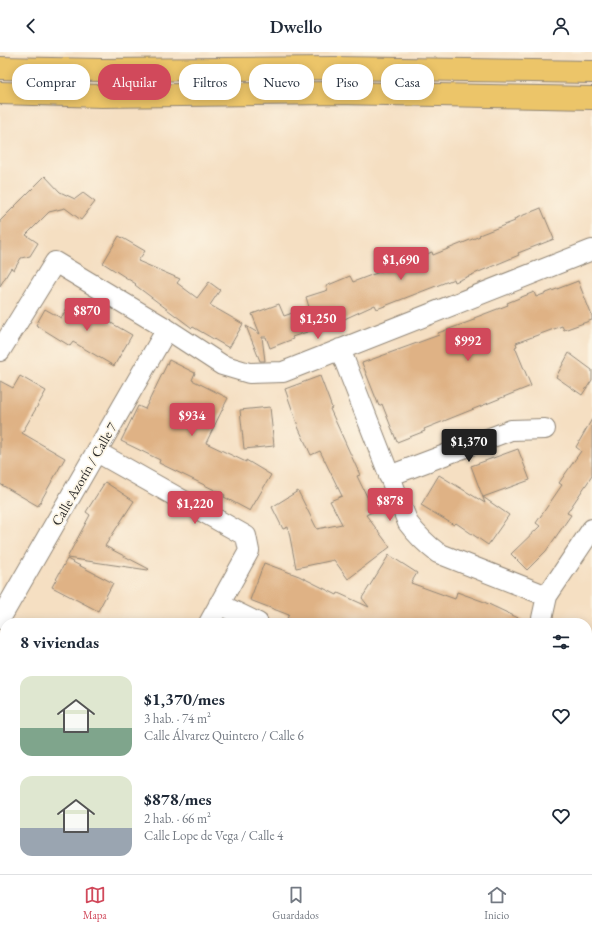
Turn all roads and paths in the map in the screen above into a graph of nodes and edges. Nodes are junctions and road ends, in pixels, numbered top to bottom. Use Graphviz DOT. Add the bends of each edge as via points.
graph roads {
  1 [pos="0,68"];
  2 [pos="592,72"];
  3 [pos="0,93"];
  4 [pos="592,98"];
  5 [pos="592,250"];
  6 [pos="167,330"];
  7 [pos="340,349"];
  8 [pos="0,351"];
  9 [pos="545,429"];
  10 [pos="97,452"];
  11 [pos="389,476"];
  12 [pos="592,529"];
  13 [pos="547,596"];
  14 [pos="220,604"];
  15 [pos="1,618"];
  16 [pos="212,618"];
  17 [pos="248,618"];
  18 [pos="542,618"];
  1 -- 2 [label="main road" via="335,68"];
  3 -- 4 [label="main road" via="102,96 336,93"];
  5 -- 7 [label="street"];
  6 -- 7 [label="street" via="222,365 249,373 283,372"];
  6 -- 8 [label="street" via="55,262"];
  6 -- 10 [label="street, Calle Azorín / Calle 7"];
  7 -- 11 [label="street"];
  9 -- 11 [label="street" via="511,430"];
  10 -- 14 [label="street" via="246,536 249,551"];
  10 -- 15 [label="street, Calle Azorín / Calle 7"];
  11 -- 13 [label="street" via="408,523 426,544 438,553"];
  12 -- 13 [label="street"];
  13 -- 18 [label="street"];
  14 -- 16 [label="street"];
  14 -- 17 [label="street"];
}
